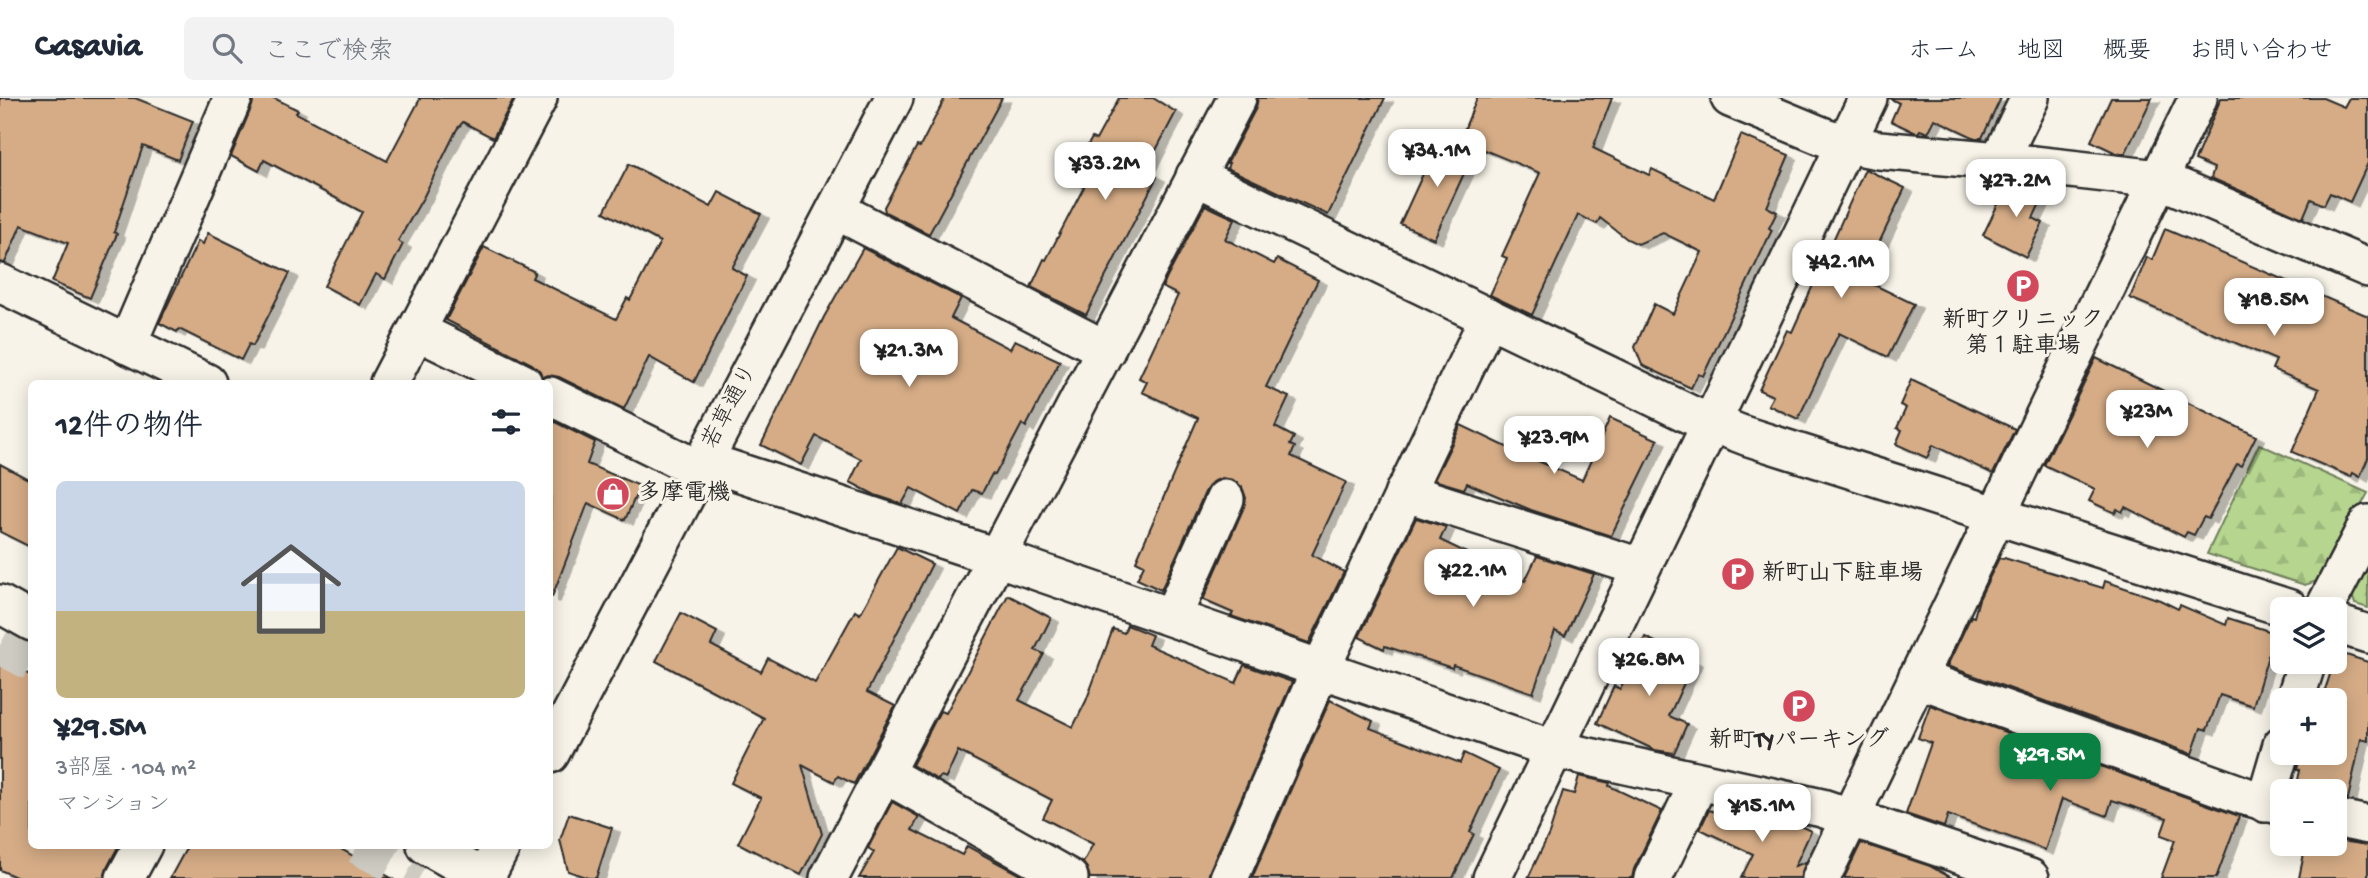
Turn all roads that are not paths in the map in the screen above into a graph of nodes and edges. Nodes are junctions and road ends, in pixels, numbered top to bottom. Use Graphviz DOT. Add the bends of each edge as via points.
graph roads {
  1 [pos="233,98"];
  2 [pos="538,98"];
  3 [pos="894,98"];
  4 [pos="1237,98"];
  5 [pos="1730,98"];
  6 [pos="1868,98"];
  7 [pos="2030,98"];
  8 [pos="2198,98"];
  9 [pos="1846,144"];
  10 [pos="1999,160"];
  11 [pos="1195,176"];
  12 [pos="2159,179"];
  13 [pos="836,210"];
  14 [pos="2368,268"];
  15 [pos="0,283"];
  16 [pos="1489,317"];
  17 [pos="417,331"];
  18 [pos="127,345"];
  19 [pos="1106,350"];
  20 [pos="201,380"];
  21 [pos="391,380"];
  22 [pos="517,380"];
  23 [pos="553,397"];
  24 [pos="1711,423"];
  25 [pos="698,469"];
  26 [pos="1404,492"];
  27 [pos="1225,499"];
  28 [pos="1994,515"];
  29 [pos="2368,524"];
  30 [pos="996,557"];
  31 [pos="1640,567"];
  32 [pos="2330,597"];
  33 [pos="2270,603"];
  34 [pos="0,604"];
  35 [pos="1172,617"];
  36 [pos="28,620"];
  37 [pos="2347,627"];
  38 [pos="2368,634"];
  39 [pos="1321,668"];
  40 [pos="1917,678"];
  41 [pos="553,748"];
  42 [pos="1553,749"];
  43 [pos="885,774"];
  44 [pos="1699,782"];
  45 [pos="2270,804"];
  46 [pos="1850,817"];
  47 [pos="2347,821"];
  48 [pos="2368,825"];
  49 [pos="141,849"];
  50 [pos="433,849"];
  51 [pos="500,849"];
  52 [pos="2011,875"];
  53 [pos="125,878"];
  54 [pos="484,878"];
  55 [pos="829,878"];
  56 [pos="1069,878"];
  57 [pos="1229,878"];
  58 [pos="1492,878"];
  59 [pos="1653,878"];
  60 [pos="1821,878"];
  1 -- 18 [label="street"];
  2 -- 17 [label="street"];
  3 -- 13 [label="street, 若草通り"];
  4 -- 11 [label="street"];
  5 -- 9 [label="street"];
  6 -- 9 [label="street"];
  7 -- 10 [label="street"];
  8 -- 12 [label="street"];
  9 -- 10 [label="street"];
  9 -- 24 [label="street"];
  10 -- 12 [label="street"];
  11 -- 16 [label="street"];
  11 -- 19 [label="street"];
  12 -- 14 [label="street"];
  12 -- 28 [label="street"];
  13 -- 19 [label="street"];
  13 -- 25 [label="street, 若草通り"];
  15 -- 18 [label="street"];
  16 -- 24 [label="street"];
  16 -- 26 [label="street"];
  17 -- 21 [label="street"];
  17 -- 22 [label="street"];
  18 -- 20 [label="street"];
  19 -- 30 [label="street"];
  23 -- 25 [label="street"];
  24 -- 28 [label="street"];
  24 -- 31 [label="street"];
  25 -- 30 [label="street" via="726,468"];
  25 -- 41 [label="street, 若草通り"];
  26 -- 31 [label="street"];
  26 -- 39 [label="street"];
  27 -- 35 [label="street"];
  28 -- 33 [label="street"];
  28 -- 40 [label="street"];
  29 -- 32 [label="street"];
  30 -- 35 [label="street"];
  30 -- 43 [label="street"];
  31 -- 42 [label="street"];
  34 -- 36 [label="street"];
  35 -- 39 [label="street"];
  37 -- 38 [label="street"];
  39 -- 42 [label="street"];
  39 -- 57 [label="street"];
  40 -- 45 [label="street"];
  40 -- 46 [label="street"];
  42 -- 44 [label="street"];
  42 -- 58 [label="street"];
  43 -- 55 [label="street"];
  43 -- 56 [label="street"];
  44 -- 46 [label="street"];
  44 -- 59 [label="street"];
  46 -- 52 [label="street"];
  46 -- 60 [label="street"];
  47 -- 48 [label="street"];
  49 -- 53 [label="street"];
  50 -- 54 [label="street"];
  51 -- 54 [label="street"];
}
